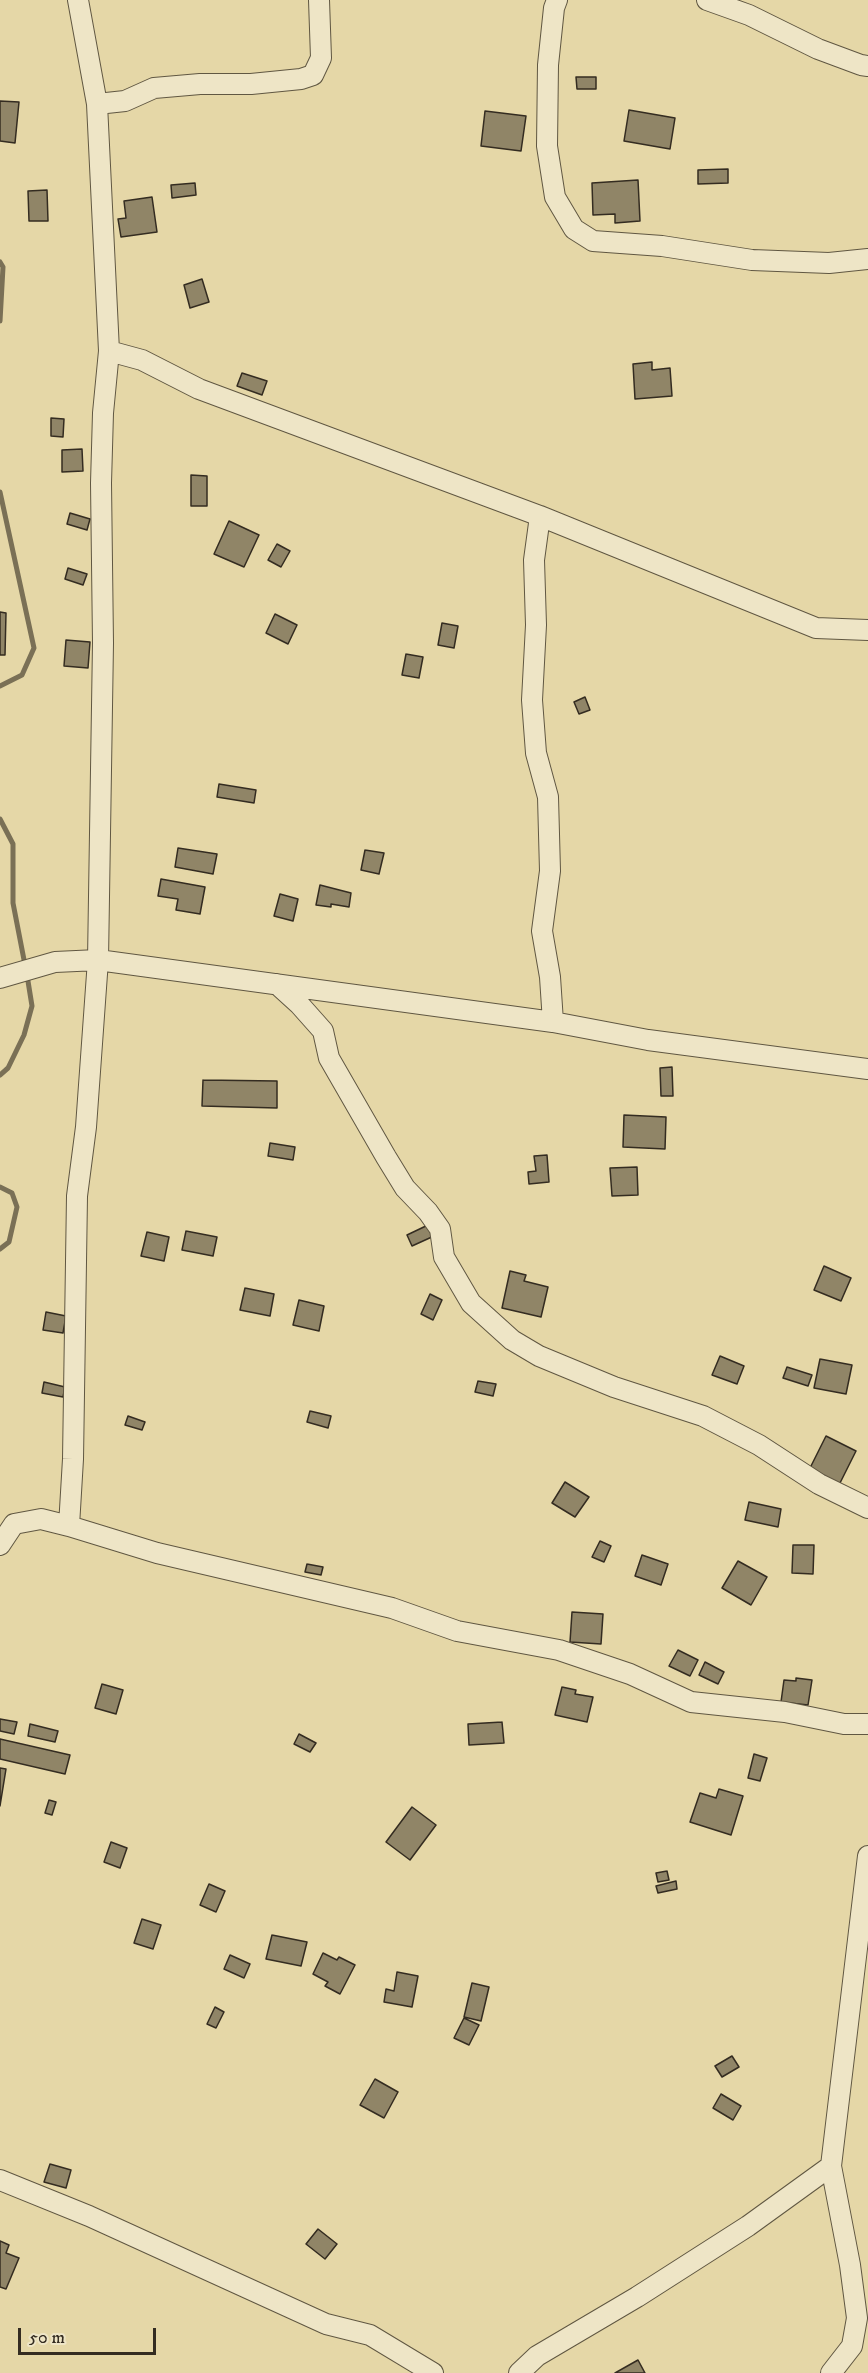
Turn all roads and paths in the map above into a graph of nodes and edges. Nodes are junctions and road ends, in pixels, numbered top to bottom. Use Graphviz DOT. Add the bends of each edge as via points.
graph roads {
  1 [pos="78,0"];
  2 [pos="319,0"];
  3 [pos="556,0"];
  4 [pos="707,0"];
  5 [pos="868,66"];
  6 [pos="96,104"];
  7 [pos="868,259"];
  8 [pos="109,351"];
  9 [pos="540,516"];
  10 [pos="868,630"];
  11 [pos="98,960"];
  12 [pos="0,978"];
  13 [pos="277,984"];
  14 [pos="553,1022"];
  15 [pos="868,1070"];
  16 [pos="868,1508"];
  17 [pos="69,1526"];
  18 [pos="0,1545"];
  19 [pos="868,1724"];
  20 [pos="868,1856"];
  21 [pos="867,1879"];
  22 [pos="831,2166"];
  23 [pos="0,2180"];
  24 [pos="433,2373"];
  25 [pos="519,2373"];
  26 [pos="831,2373"];
  1 -- 6 [label="street"];
  2 -- 6 [label="street" via="321,58 313,75 251,84 154,88 125,101"];
  3 -- 7 [label="street" via="548,65 547,146 555,197 574,229 593,241 662,246 752,260 829,263"];
  4 -- 5 [label="street" via="749,15 818,49"];
  6 -- 8 [label="street"];
  8 -- 9 [label="street" via="142,360 200,389"];
  8 -- 11 [label="street" via="101,483 103,643"];
  9 -- 10 [label="street" via="816,628"];
  9 -- 14 [label="street" via="534,560 532,700 536,753 548,797 550,871 542,931"];
  11 -- 12 [label="street" via="55,962"];
  11 -- 13 [label="street"];
  11 -- 17 [label="street" via="77,1196 77,1324"];
  13 -- 14 [label="street"];
  13 -- 16 [label="street" via="323,1032 330,1058 386,1157 405,1188 440,1229 444,1257 471,1303 512,1340 539,1356 614,1387 703,1416"];
  14 -- 15 [label="street" via="648,1040"];
  17 -- 18 [label="street" via="40,1519 14,1524"];
  17 -- 19 [label="street" via="157,1553 392,1608 457,1630 559,1650 630,1674 691,1702"];
  20 -- 21 [label="street"];
  21 -- 22 [label="street"];
  22 -- 25 [label="street" via="748,2226 537,2356"];
  22 -- 26 [label="street" via="857,2318 852,2346"];
  23 -- 24 [label="street" via="89,2216 326,2324 370,2335"];
}
